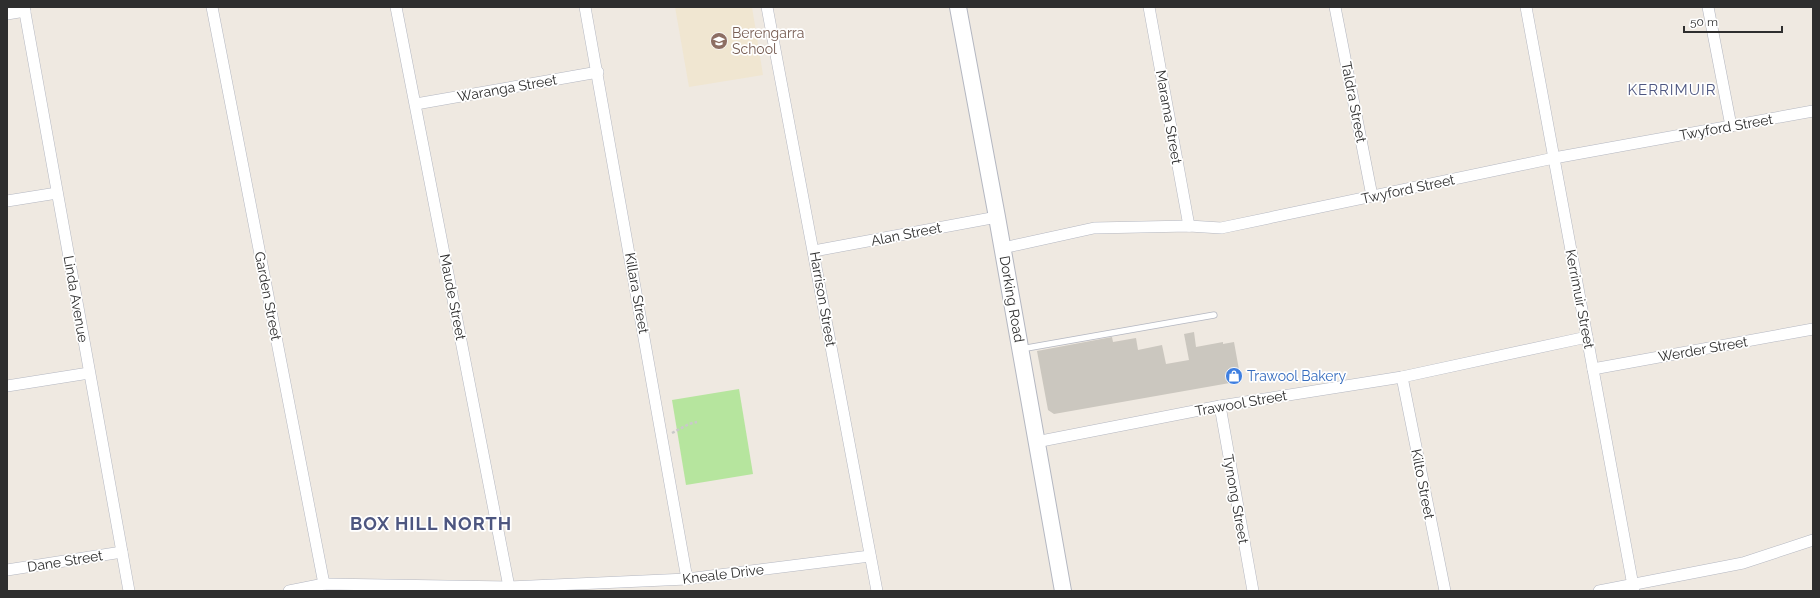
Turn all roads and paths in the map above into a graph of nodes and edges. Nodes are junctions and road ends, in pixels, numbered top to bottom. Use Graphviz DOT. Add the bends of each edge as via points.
graph roads {
  1 [pos="212,7"];
  2 [pos="396,7"];
  3 [pos="586,7"];
  4 [pos="767,7"];
  5 [pos="958,7"];
  6 [pos="1149,7"];
  7 [pos="1335,7"];
  8 [pos="1526,7"];
  9 [pos="1708,7"];
  10 [pos="24,9"];
  11 [pos="7,14"];
  12 [pos="598,72"];
  13 [pos="416,104"];
  14 [pos="1813,111"];
  15 [pos="1731,126"];
  16 [pos="1554,158"];
  17 [pos="57,193"];
  18 [pos="1372,196"];
  19 [pos="7,201"];
  20 [pos="997,217"];
  21 [pos="1189,226"];
  22 [pos="1003,248"];
  23 [pos="814,251"];
  24 [pos="1214,315"];
  25 [pos="1813,329"];
  26 [pos="1587,337"];
  27 [pos="1020,349"];
  28 [pos="1593,369"];
  29 [pos="90,373"];
  30 [pos="1402,377"];
  31 [pos="7,386"];
  32 [pos="1220,406"];
  33 [pos="697,422"];
  34 [pos="662,437"];
  35 [pos="1036,442"];
  36 [pos="1813,540"];
  37 [pos="122,552"];
  38 [pos="870,556"];
  39 [pos="7,570"];
  40 [pos="687,579"];
  41 [pos="324,584"];
  42 [pos="509,587"];
  43 [pos="1634,588"];
  44 [pos="129,591"];
  45 [pos="289,591"];
  46 [pos="877,591"];
  47 [pos="1063,591"];
  48 [pos="1253,591"];
  49 [pos="1444,591"];
  50 [pos="1599,591"];
  1 -- 41 [label="street, Garden Street"];
  2 -- 13 [label="street, Maude Street"];
  3 -- 12 [label="street, Killara Street"];
  4 -- 23 [label="street, Harrison Street"];
  5 -- 20 [label="street, Dorking Road"];
  6 -- 21 [label="street, Marama Street"];
  7 -- 18 [label="street, Taldra Street"];
  8 -- 16 [label="street, Kerrimuir Street"];
  9 -- 15 [label="street"];
  10 -- 11 [label="street"];
  10 -- 17 [label="street, Linda Avenue"];
  12 -- 13 [label="street, Waranga Street"];
  12 -- 34 [label="street, Killara Street"];
  13 -- 42 [label="street, Maude Street"];
  14 -- 15 [label="street, Twyford Street"];
  15 -- 16 [label="street, Twyford Street"];
  16 -- 18 [label="street, Twyford Street"];
  16 -- 26 [label="street, Kerrimuir Street"];
  17 -- 19 [label="street"];
  17 -- 29 [label="street, Linda Avenue"];
  18 -- 21 [label="street, Twyford Street" via="1221,228"];
  20 -- 22 [label="street, Dorking Road"];
  20 -- 23 [label="street, Alan Street"];
  21 -- 22 [label="street, Twyford Street" via="1094,228"];
  22 -- 27 [label="street, Dorking Road"];
  23 -- 38 [label="street, Harrison Street"];
  24 -- 27 [label="lane"];
  25 -- 28 [label="street, Werder Street"];
  26 -- 28 [label="street, Kerrimuir Street"];
  26 -- 30 [label="street, Trawool Street"];
  27 -- 35 [label="street, Dorking Road"];
  28 -- 43 [label="street, Kerrimuir Street"];
  29 -- 31 [label="street"];
  29 -- 37 [label="street, Linda Avenue"];
  30 -- 32 [label="street, Trawool Street"];
  30 -- 49 [label="street, Kilto Street"];
  32 -- 35 [label="street, Trawool Street"];
  32 -- 48 [label="street, Tynong Street"];
  33 -- 34 [label="path"];
  34 -- 40 [label="street, Killara Street"];
  35 -- 47 [label="street, Dorking Road"];
  36 -- 43 [label="street" via="1742,563"];
  37 -- 39 [label="street, Dane Street"];
  37 -- 44 [label="street, Linda Avenue"];
  38 -- 40 [label="street, Kneale Drive"];
  38 -- 46 [label="street, Harrison Street"];
  40 -- 42 [label="street, Kneale Drive"];
  41 -- 42 [label="street, Kneale Drive"];
  41 -- 45 [label="street, Kneale Drive"];
  43 -- 50 [label="street"];
}
